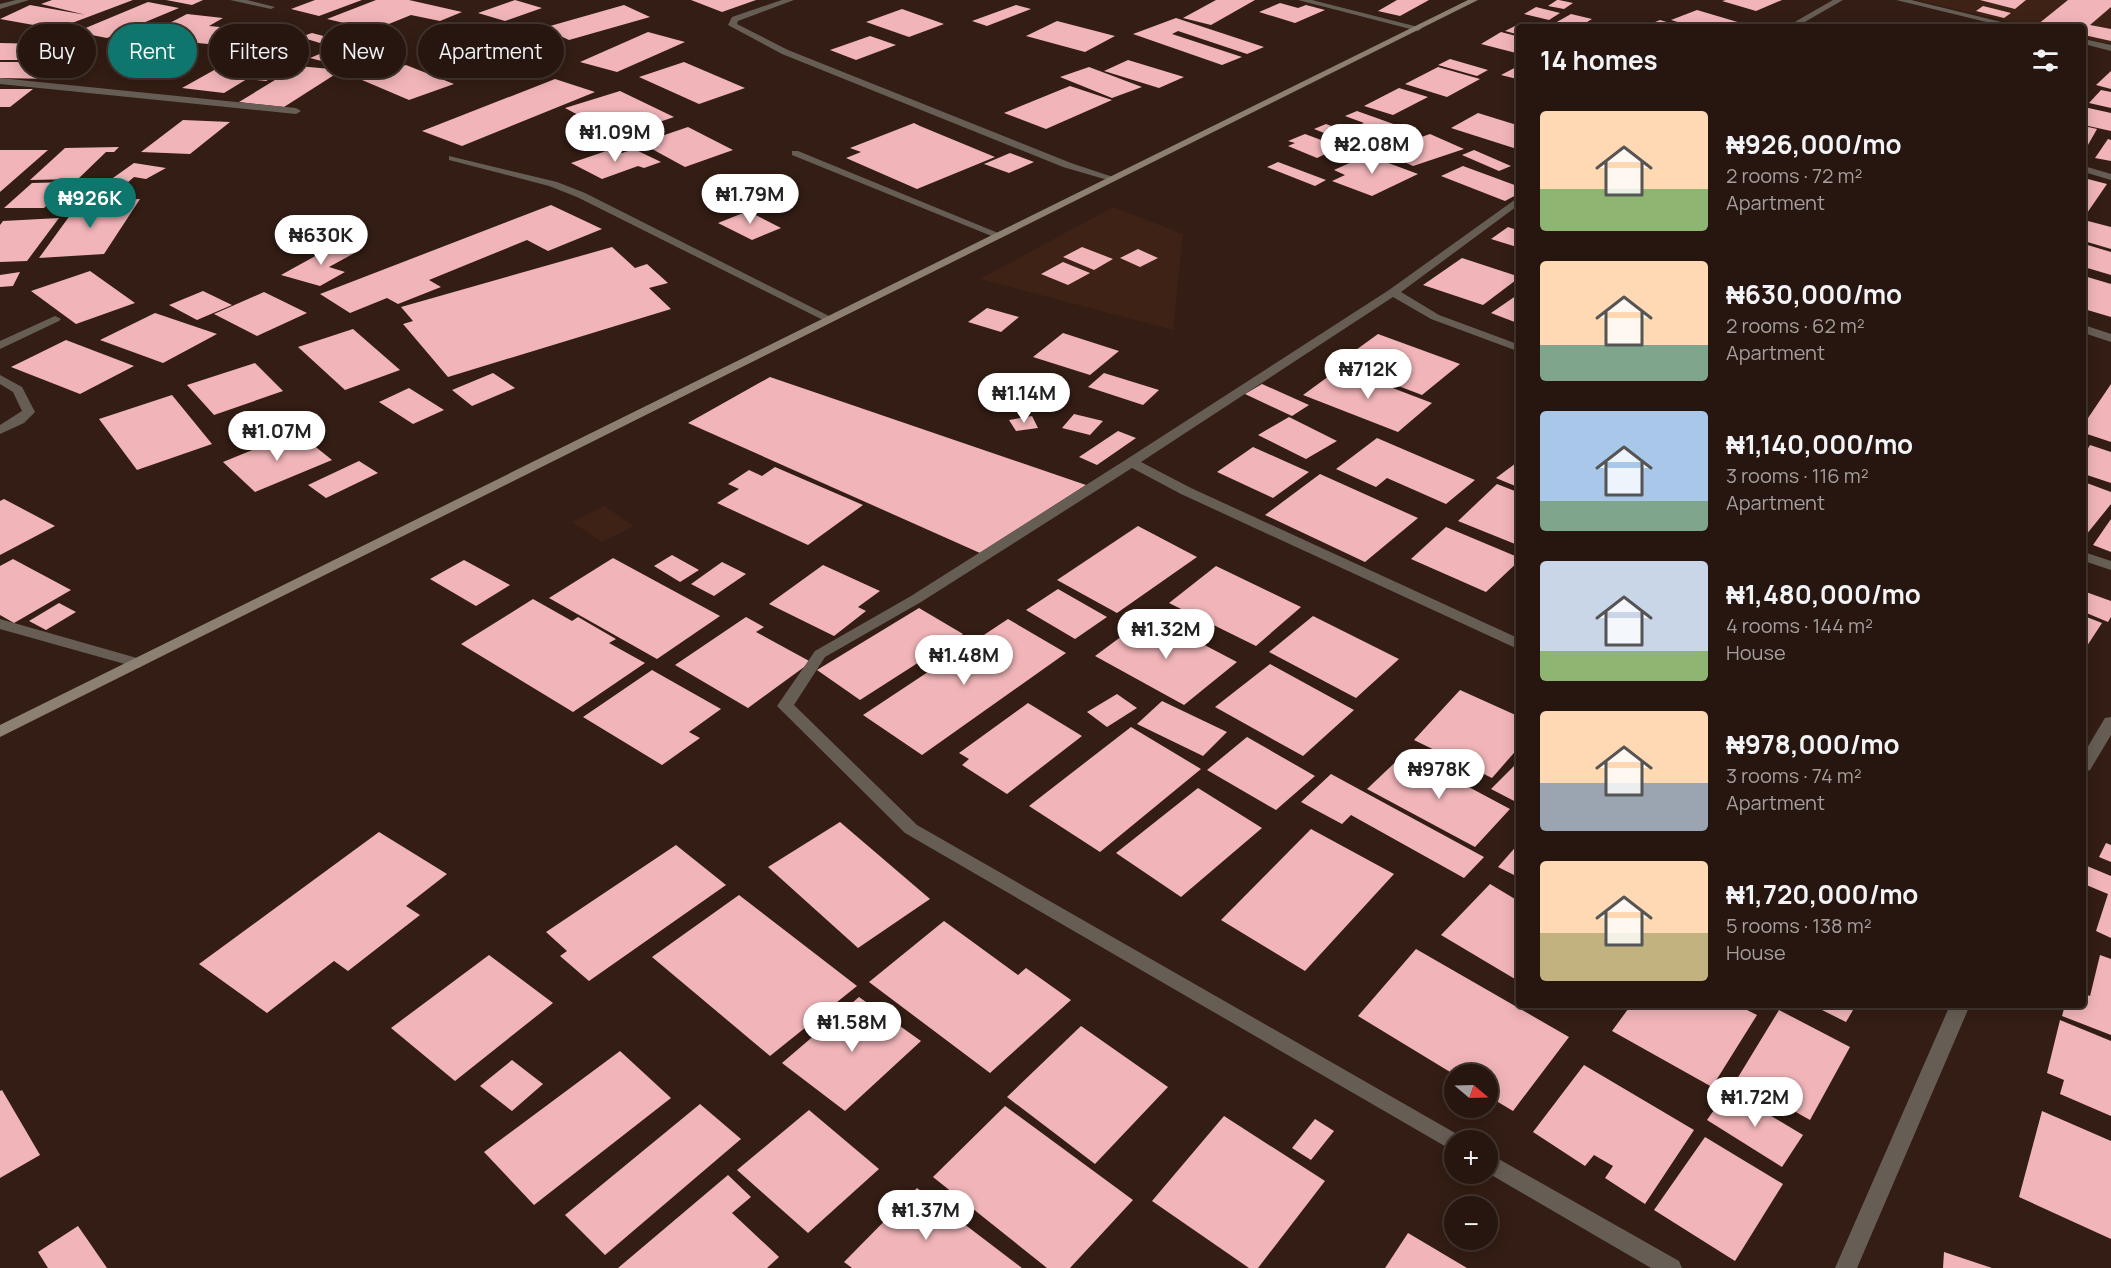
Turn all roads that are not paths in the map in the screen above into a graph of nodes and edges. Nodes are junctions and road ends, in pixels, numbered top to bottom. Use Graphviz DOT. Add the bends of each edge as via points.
graph roads {
  1 [pos="26,0"];
  2 [pos="234,0"];
  3 [pos="790,0"];
  4 [pos="1302,0"];
  5 [pos="1474,0"];
  6 [pos="1839,0"];
  7 [pos="1900,0"];
  8 [pos="271,7"];
  9 [pos="0,8"];
  10 [pos="1795,24"];
  11 [pos="2005,24"];
  12 [pos="1418,28"];
  13 [pos="2086,42"];
  14 [pos="2111,48"];
  15 [pos="0,81"];
  16 [pos="296,111"];
  17 [pos="795,153"];
  18 [pos="452,158"];
  19 [pos="2086,171"];
  20 [pos="2111,177"];
  21 [pos="1111,178"];
  22 [pos="1516,202"];
  23 [pos="998,235"];
  24 [pos="1393,292"];
  25 [pos="54,319"];
  26 [pos="829,319"];
  27 [pos="2086,330"];
  28 [pos="2111,338"];
  29 [pos="0,345"];
  30 [pos="1516,347"];
  31 [pos="0,379"];
  32 [pos="0,430"];
  33 [pos="1132,462"];
  34 [pos="2086,557"];
  35 [pos="2111,566"];
  36 [pos="0,624"];
  37 [pos="1516,643"];
  38 [pos="139,663"];
  39 [pos="2111,722"];
  40 [pos="0,732"];
  41 [pos="2086,763"];
  42 [pos="1958,1008"];
  43 [pos="1444,1137"];
  44 [pos="1498,1168"];
  45 [pos="1671,1268"];
  46 [pos="1846,1268"];
  1 -- 9 [label="street"];
  2 -- 8 [label="street"];
  3 -- 21 [label="street" via="743,14 732,25 785,52 1056,161"];
  4 -- 12 [label="street"];
  5 -- 12 [label="street"];
  6 -- 10 [label="street"];
  7 -- 11 [label="street"];
  12 -- 21 [label="street"];
  13 -- 14 [label="street"];
  15 -- 16 [label="street"];
  17 -- 23 [label="street"];
  18 -- 26 [label="street" via="582,195"];
  19 -- 20 [label="street"];
  21 -- 23 [label="street"];
  22 -- 24 [label="street"];
  23 -- 26 [label="street"];
  24 -- 30 [label="street" via="1435,317"];
  24 -- 33 [label="street"];
  25 -- 29 [label="street"];
  26 -- 38 [label="street"];
  27 -- 28 [label="street"];
  31 -- 32 [label="street" via="18,390 29,412"];
  33 -- 37 [label="street" via="1186,491"];
  33 -- 43 [label="street" via="820,654 785,706 911,829"];
  34 -- 35 [label="street"];
  36 -- 38 [label="street"];
  38 -- 40 [label="street"];
  39 -- 41 [label="street"];
  42 -- 46 [label="street"];
  44 -- 45 [label="street"];
}
